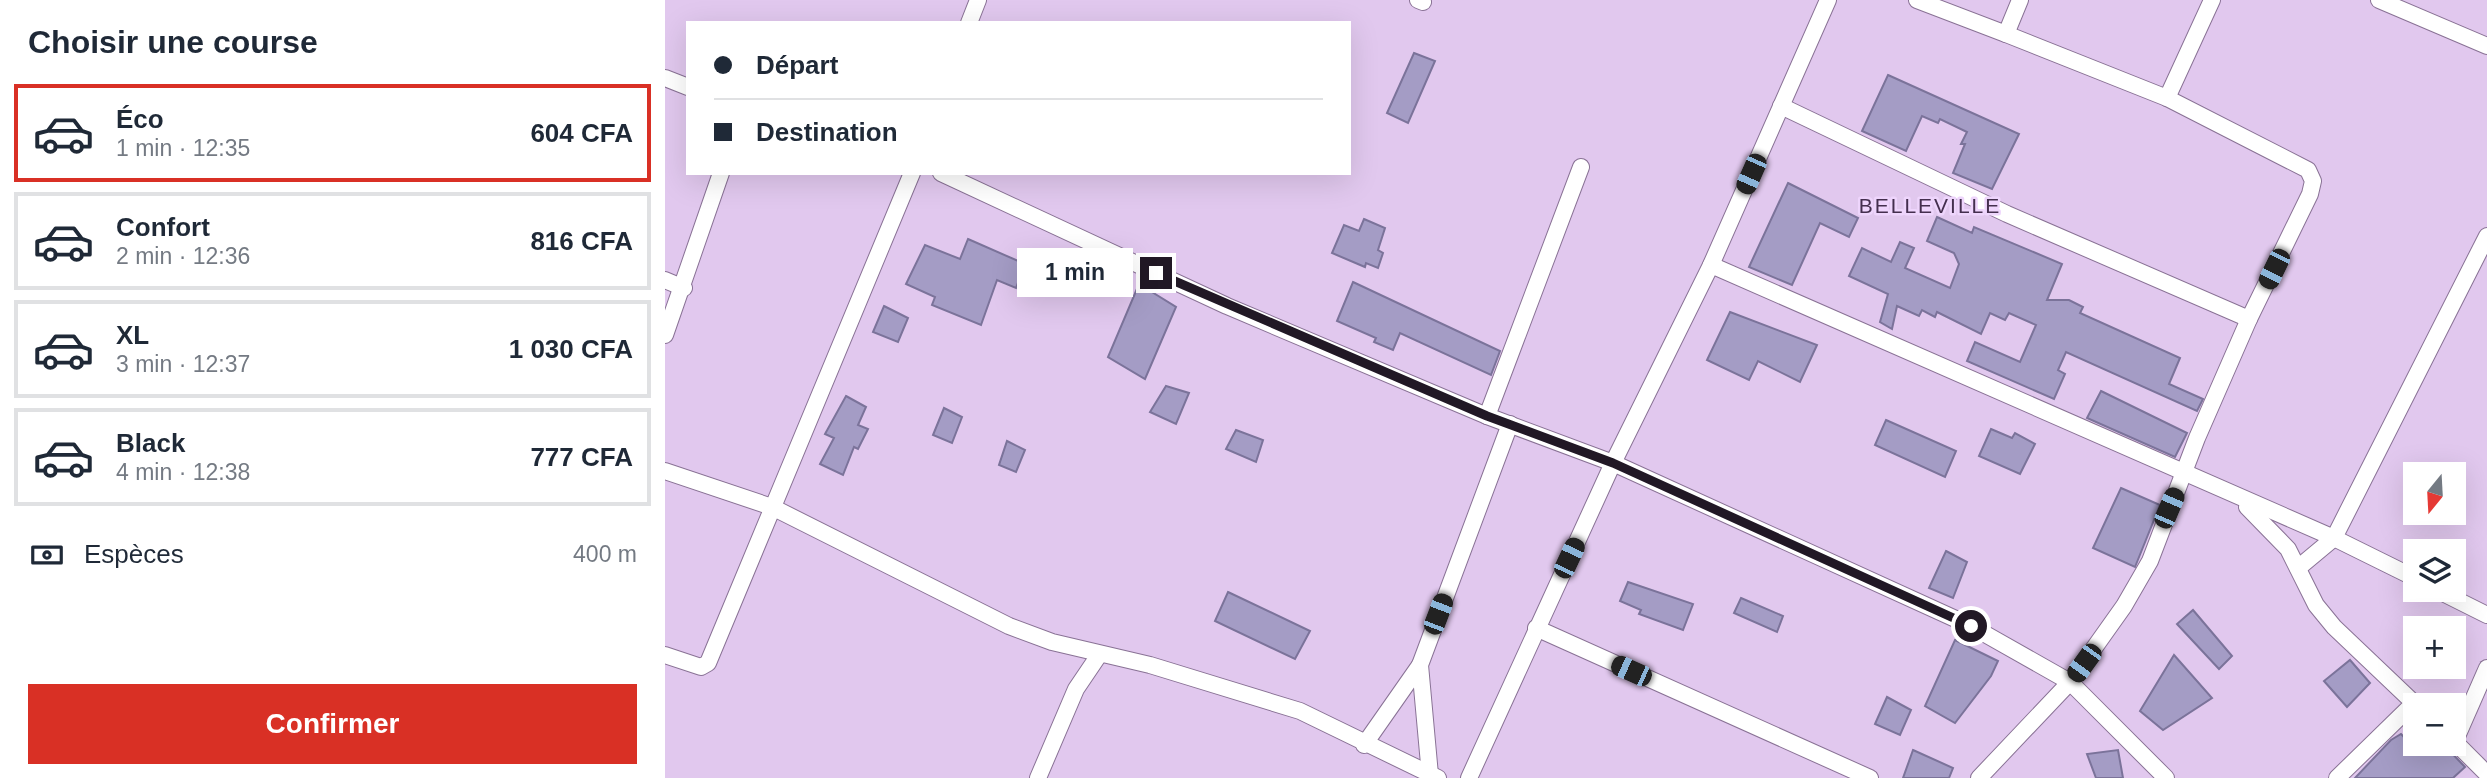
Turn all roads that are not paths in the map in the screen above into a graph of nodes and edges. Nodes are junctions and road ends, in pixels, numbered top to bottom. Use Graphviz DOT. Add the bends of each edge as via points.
graph roads {
  1 [pos="978,0"];
  2 [pos="1828,0"];
  3 [pos="1917,0"];
  4 [pos="2020,0"];
  5 [pos="2212,0"];
  6 [pos="2379,0"];
  7 [pos="970,21"];
  8 [pos="2006,34"];
  9 [pos="2487,46"];
  10 [pos="665,78"];
  11 [pos="686,86"];
  12 [pos="2167,98"];
  13 [pos="1781,106"];
  14 [pos="1581,167"];
  15 [pos="720,175"];
  16 [pos="911,175"];
  17 [pos="945,175"];
  18 [pos="2487,236"];
  19 [pos="1711,265"];
  20 [pos="665,280"];
  21 [pos="684,288"];
  22 [pos="2249,319"];
  23 [pos="665,335"];
  24 [pos="1487,416"];
  25 [pos="1510,424"];
  26 [pos="1613,463"];
  27 [pos="665,471"];
  28 [pos="2183,474"];
  29 [pos="2236,497"];
  30 [pos="772,507"];
  31 [pos="2334,538"];
  32 [pos="2298,568"];
  33 [pos="2403,573"];
  34 [pos="2461,602"];
  35 [pos="2487,615"];
  36 [pos="1536,628"];
  37 [pos="665,655"];
  38 [pos="1099,656"];
  39 [pos="1420,664"];
  40 [pos="2487,668"];
  41 [pos="2070,682"];
  42 [pos="2403,693"];
  43 [pos="2466,714"];
  44 [pos="2403,715"];
  45 [pos="1364,745"];
  46 [pos="2466,753"];
  47 [pos="2487,774"];
  48 [pos="1434,776"];
  49 [pos="1038,778"];
  50 [pos="1469,778"];
  51 [pos="1870,778"];
  52 [pos="1979,778"];
  53 [pos="2167,778"];
  54 [pos="2337,778"];
  1 -- 7 [label="street"];
  2 -- 13 [label="street"];
  3 -- 8 [label="street"];
  4 -- 8 [label="street"];
  5 -- 12 [label="street"];
  6 -- 9 [label="street"];
  8 -- 12 [label="street"];
  10 -- 11 [label="street"];
  12 -- 22 [label="street" via="2308,170 2313,181"];
  13 -- 19 [label="street"];
  13 -- 22 [label="street" via="2007,214"];
  14 -- 24 [label="street"];
  15 -- 21 [label="street"];
  16 -- 30 [label="street"];
  17 -- 24 [label="street" via="1227,306"];
  18 -- 31 [label="street"];
  19 -- 26 [label="street"];
  19 -- 28 [label="street"];
  20 -- 21 [label="street"];
  21 -- 23 [label="street"];
  22 -- 28 [label="street"];
  24 -- 25 [label="street"];
  25 -- 26 [label="street"];
  25 -- 39 [label="street"];
  26 -- 36 [label="street"];
  26 -- 41 [label="street" via="1971,626"];
  27 -- 30 [label="street"];
  28 -- 29 [label="street"];
  28 -- 41 [label="street" via="2150,561"];
  29 -- 31 [label="street"];
  29 -- 32 [label="street" via="2288,549"];
  30 -- 37 [label="street" via="708,663 701,667"];
  30 -- 38 [label="street" via="1009,626"];
  31 -- 32 [label="street"];
  31 -- 33 [label="street"];
  32 -- 42 [label="street" via="2316,605 2334,627"];
  34 -- 35 [label="street"];
  36 -- 50 [label="street"];
  36 -- 51 [label="street"];
  38 -- 45 [label="street" via="1150,665 1300,711"];
  38 -- 49 [label="street" via="1076,689"];
  39 -- 45 [label="street"];
  39 -- 48 [label="street"];
  40 -- 43 [label="street"];
  41 -- 52 [label="street"];
  41 -- 53 [label="street"];
  44 -- 54 [label="street"];
  45 -- 48 [label="street"];
  46 -- 47 [label="street"];
}
